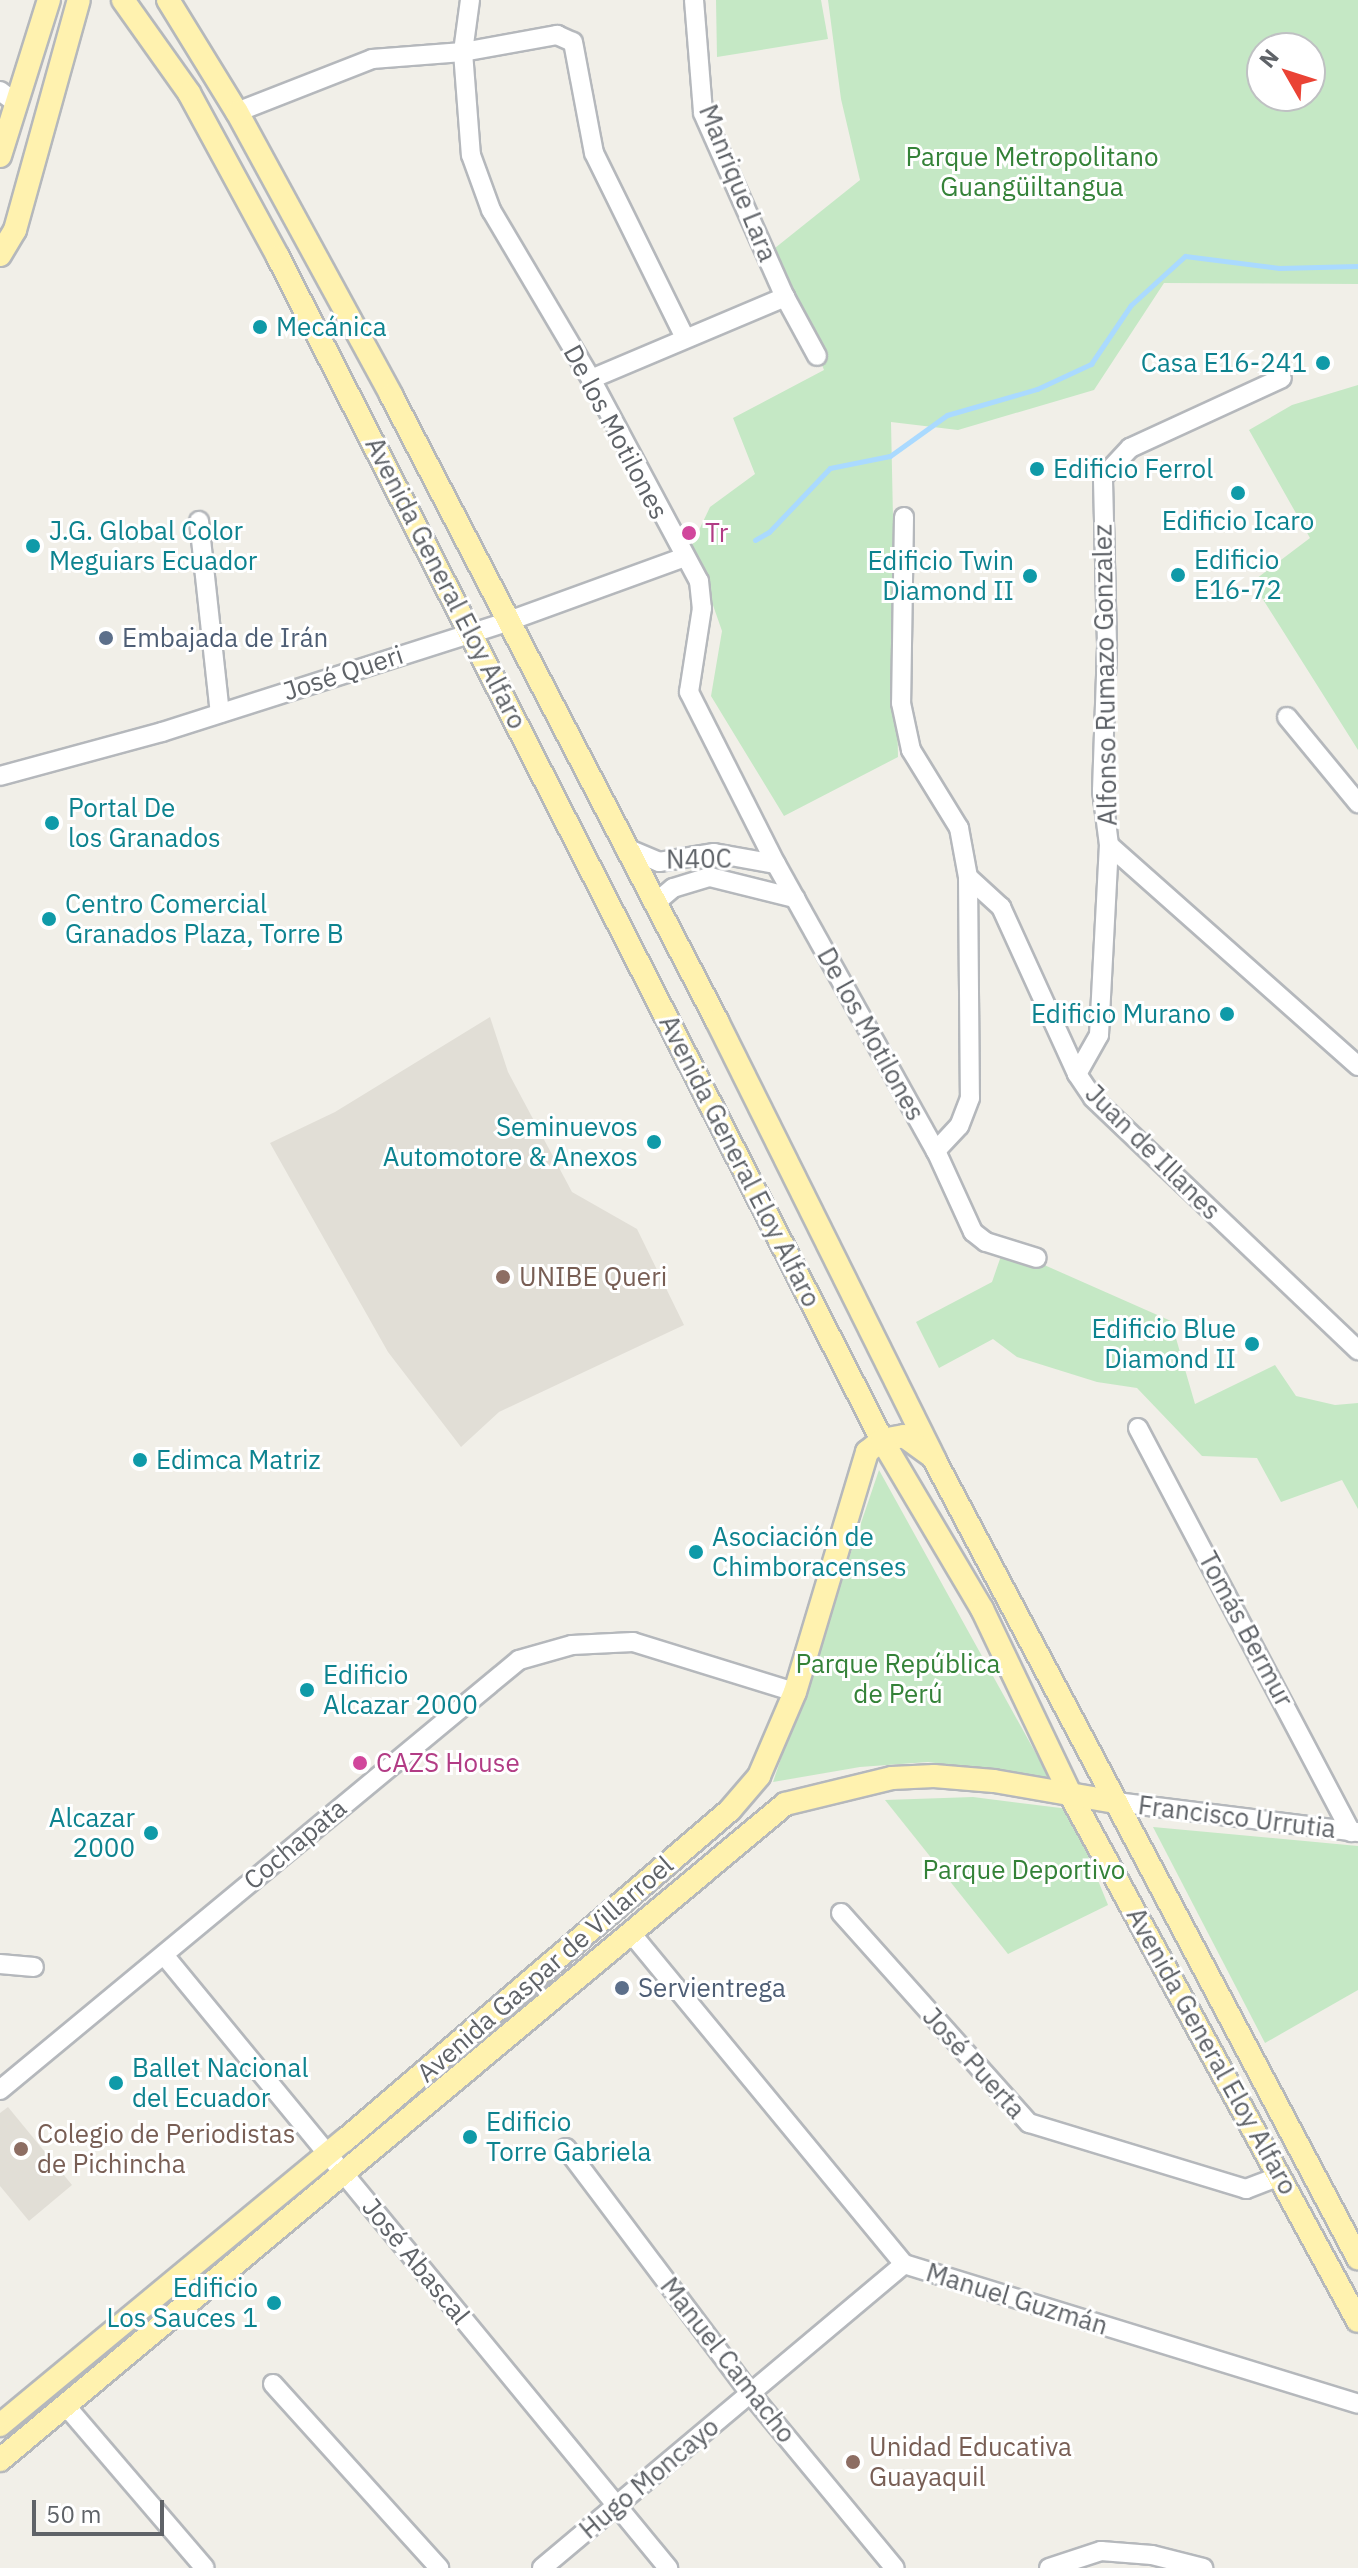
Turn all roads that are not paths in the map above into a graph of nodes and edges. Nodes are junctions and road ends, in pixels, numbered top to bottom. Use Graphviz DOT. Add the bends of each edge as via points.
graph roads {
  1 [pos="115,0"];
  2 [pos="171,0"];
  3 [pos="470,0"];
  4 [pos="694,0"];
  5 [pos="71,2"];
  6 [pos="129,8"];
  7 [pos="463,52"];
  8 [pos="8,97"];
  9 [pos="237,112"];
  10 [pos="0,156"];
  11 [pos="0,241"];
  12 [pos="0,255"];
  13 [pos="785,297"];
  14 [pos="685,338"];
  15 [pos="817,356"];
  16 [pos="1282,378"];
  17 [pos="591,379"];
  18 [pos="391,395"];
  19 [pos="360,414"];
  20 [pos="904,517"];
  21 [pos="199,521"];
  22 [pos="682,558"];
  23 [pos="509,621"];
  24 [pos="470,631"];
  25 [pos="220,713"];
  26 [pos="1287,717"];
  27 [pos="0,776"];
  28 [pos="1358,803"];
  29 [pos="1109,845"];
  30 [pos="624,847"];
  31 [pos="776,864"];
  32 [pos="968,877"];
  33 [pos="795,898"];
  34 [pos="654,904"];
  35 [pos="1358,1066"];
  36 [pos="1077,1074"];
  37 [pos="936,1151"];
  38 [pos="1037,1258"];
  39 [pos="1358,1350"];
  40 [pos="1138,1428"];
  41 [pos="882,1440"];
  42 [pos="934,1459"];
  43 [pos="795,1692"];
  44 [pos="759,1776"];
  45 [pos="1071,1796"];
  46 [pos="1116,1802"];
  47 [pos="785,1804"];
  48 [pos="730,1810"];
  49 [pos="1354,1832"];
  50 [pos="748,1833"];
  51 [pos="841,1913"];
  52 [pos="631,1933"];
  53 [pos="164,1955"];
  54 [pos="0,1964"];
  55 [pos="34,1967"];
  56 [pos="0,2064"];
  57 [pos="7,2084"];
  58 [pos="566,2148"];
  59 [pos="328,2154"];
  60 [pos="345,2174"];
  61 [pos="1280,2176"];
  62 [pos="1358,2258"];
  63 [pos="904,2264"];
  64 [pos="1358,2321"];
  65 [pos="273,2384"];
  66 [pos="750,2393"];
  67 [pos="1358,2404"];
  68 [pos="66,2406"];
  69 [pos="0,2425"];
  70 [pos="0,2460"];
  71 [pos="615,2506"];
  72 [pos="205,2568"];
  73 [pos="439,2568"];
  74 [pos="542,2568"];
  75 [pos="668,2568"];
  76 [pos="895,2568"];
  77 [pos="1049,2568"];
  78 [pos="1203,2568"];
  1 -- 6 [label="main road, Avenida General Eloy Alfaro"];
  2 -- 9 [label="main road, Avenida General Eloy Alfaro"];
  3 -- 7 [label="street, De los Motilones"];
  4 -- 13 [label="street, Manrique Lara" via="703,113"];
  5 -- 8 [label="main road"];
  5 -- 11 [label="main road"];
  5 -- 12 [label="main road" via="15,230"];
  6 -- 19 [label="main road, Avenida General Eloy Alfaro" via="189,93"];
  7 -- 9 [label="street" via="372,59"];
  7 -- 14 [label="street" via="557,35 573,42 594,153"];
  7 -- 17 [label="street, De los Motilones" via="471,155 491,210"];
  8 -- 10 [label="main road"];
  9 -- 18 [label="main road, Avenida General Eloy Alfaro"];
  13 -- 14 [label="street"];
  13 -- 15 [label="street, Manrique Lara"];
  14 -- 17 [label="street"];
  16 -- 29 [label="street, Alfonso Rumazo Gonzalez" via="1130,448 1103,477 1107,644 1102,790"];
  17 -- 22 [label="street, De los Motilones"];
  18 -- 19 [label="main road" via="382,419"];
  18 -- 23 [label="main road, Avenida General Eloy Alfaro"];
  19 -- 24 [label="main road, Avenida General Eloy Alfaro"];
  20 -- 32 [label="street" via="901,703 911,750 959,828"];
  21 -- 25 [label="street"];
  22 -- 23 [label="street, José Queri"];
  22 -- 31 [label="street, De los Motilones" via="703,593 689,692"];
  23 -- 24 [label="street, José Queri"];
  23 -- 30 [label="main road, Avenida General Eloy Alfaro"];
  24 -- 25 [label="street, José Queri"];
  24 -- 41 [label="main road, Avenida General Eloy Alfaro"];
  25 -- 27 [label="street, José Queri"];
  26 -- 28 [label="street"];
  29 -- 35 [label="street"];
  29 -- 36 [label="street, Alfonso Rumazo Gonzalez" via="1099,1035"];
  30 -- 31 [label="street, N40C" via="659,862 714,853"];
  30 -- 34 [label="main road, Avenida General Eloy Alfaro"];
  31 -- 33 [label="street, De los Motilones"];
  32 -- 36 [label="street, Juan de Illanes" via="1001,907"];
  32 -- 37 [label="street" via="970,1098 959,1126"];
  33 -- 34 [label="street, N40C" via="710,877 673,888"];
  33 -- 37 [label="street, De los Motilones"];
  34 -- 42 [label="main road, Avenida General Eloy Alfaro"];
  36 -- 39 [label="street, Juan de Illanes" via="1093,1098"];
  37 -- 38 [label="street, De los Motilones" via="973,1232 986,1242"];
  40 -- 49 [label="street, Tomás Bermur"];
  41 -- 42 [label="main road" via="904,1436"];
  41 -- 43 [label="main road, Avenida Gaspar de Villarroel" via="867,1452 858,1470"];
  41 -- 45 [label="main road, Avenida General Eloy Alfaro" via="982,1609"];
  42 -- 46 [label="main road, Avenida General Eloy Alfaro"];
  43 -- 44 [label="main road, Avenida Gaspar de Villarroel"];
  43 -- 53 [label="street, Cochapata" via="633,1642 572,1645 519,1660"];
  44 -- 47 [label="main road" via="773,1799"];
  44 -- 48 [label="main road, Avenida Gaspar de Villarroel"];
  45 -- 46 [label="main road, Avenida Gaspar de Villarroel"];
  45 -- 47 [label="main road, Avenida Gaspar de Villarroel" via="994,1781 906,1777"];
  45 -- 61 [label="main road, Avenida General Eloy Alfaro"];
  46 -- 49 [label="street, Francisco Urrutia"];
  46 -- 62 [label="main road, Avenida General Eloy Alfaro"];
  47 -- 50 [label="main road, Avenida Gaspar de Villarroel"];
  48 -- 50 [label="main road" via="739,1815"];
  48 -- 59 [label="main road, Avenida Gaspar de Villarroel"];
  50 -- 52 [label="main road, Avenida Gaspar de Villarroel"];
  51 -- 61 [label="street, José Puerta" via="1029,2123 1246,2189"];
  52 -- 60 [label="main road, Avenida Gaspar de Villarroel"];
  52 -- 63 [label="street, Manuel Guzmán"];
  53 -- 57 [label="street, Cochapata"];
  53 -- 59 [label="street, José Abascal"];
  54 -- 55 [label="street"];
  56 -- 57 [label="street"];
  58 -- 66 [label="street, Manuel Camacho"];
  59 -- 60 [label="street, José Abascal"];
  59 -- 69 [label="main road, Avenida Gaspar de Villarroel"];
  60 -- 68 [label="main road, Avenida Gaspar de Villarroel"];
  60 -- 71 [label="street, José Abascal"];
  61 -- 64 [label="main road, Avenida General Eloy Alfaro"];
  63 -- 66 [label="street, Hugo Moncayo"];
  63 -- 67 [label="street, Manuel Guzmán"];
  65 -- 73 [label="street"];
  66 -- 71 [label="street, Hugo Moncayo"];
  66 -- 76 [label="street, Manuel Camacho"];
  68 -- 70 [label="main road, Avenida Gaspar de Villarroel"];
  68 -- 72 [label="street"];
  71 -- 74 [label="street, Hugo Moncayo"];
  71 -- 75 [label="street, José Abascal"];
  77 -- 78 [label="street" via="1101,2551 1152,2555"];
}
